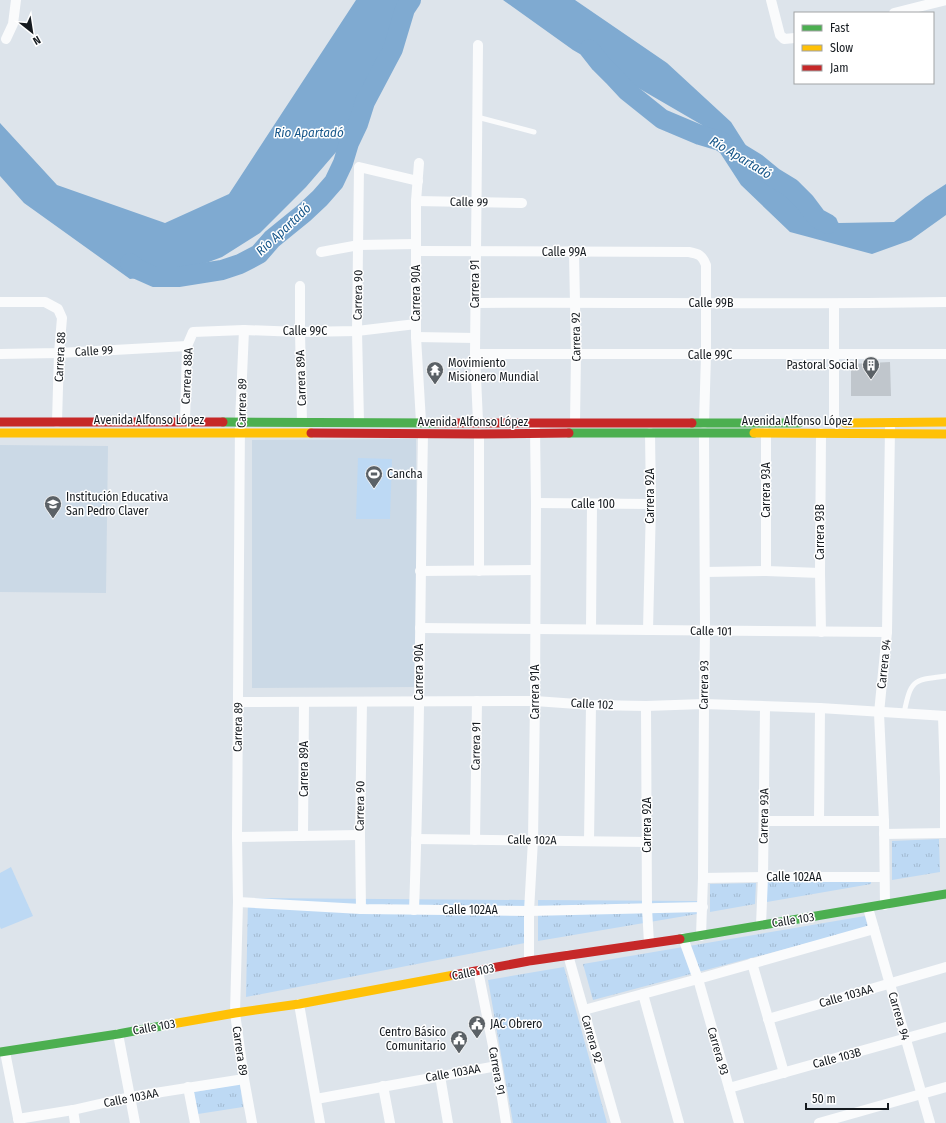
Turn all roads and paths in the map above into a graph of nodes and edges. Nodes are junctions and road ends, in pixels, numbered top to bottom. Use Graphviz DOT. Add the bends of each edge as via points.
graph roads {
  1 [pos="16,0"];
  2 [pos="771,0"];
  3 [pos="946,0"];
  4 [pos="898,12"];
  5 [pos="794,38"];
  6 [pos="6,39"];
  7 [pos="478,45"];
  8 [pos="476,117"];
  9 [pos="534,132"];
  10 [pos="419,163"];
  11 [pos="418,181"];
  12 [pos="416,201"];
  13 [pos="476,202"];
  14 [pos="522,203"];
  15 [pos="359,245"];
  16 [pos="416,247"];
  17 [pos="321,252"];
  18 [pos="475,252"];
  19 [pos="574,252"];
  20 [pos="300,286"];
  21 [pos="0,302"];
  22 [pos="575,302"];
  23 [pos="946,302"];
  24 [pos="475,303"];
  25 [pos="706,303"];
  26 [pos="834,304"];
  27 [pos="416,324"];
  28 [pos="244,330"];
  29 [pos="357,331"];
  30 [pos="193,332"];
  31 [pos="300,332"];
  32 [pos="416,337"];
  33 [pos="475,338"];
  34 [pos="187,346"];
  35 [pos="59,353"];
  36 [pos="0,354"];
  37 [pos="475,354"];
  38 [pos="946,354"];
  39 [pos="576,355"];
  40 [pos="706,355"];
  41 [pos="835,355"];
  42 [pos="0,422"];
  43 [pos="57,422"];
  44 [pos="185,422"];
  45 [pos="240,422"];
  46 [pos="302,422"];
  47 [pos="359,422"];
  48 [pos="422,422"];
  49 [pos="478,422"];
  50 [pos="534,422"];
  51 [pos="574,422"];
  52 [pos="946,422"];
  53 [pos="704,423"];
  54 [pos="811,423"];
  55 [pos="831,423"];
  56 [pos="889,423"];
  57 [pos="241,432"];
  58 [pos="0,433"];
  59 [pos="650,433"];
  60 [pos="766,433"];
  61 [pos="821,433"];
  62 [pos="890,433"];
  63 [pos="423,434"];
  64 [pos="479,434"];
  65 [pos="535,434"];
  66 [pos="704,434"];
  67 [pos="946,434"];
  68 [pos="536,503"];
  69 [pos="592,504"];
  70 [pos="651,504"];
  71 [pos="535,570"];
  72 [pos="420,571"];
  73 [pos="478,571"];
  74 [pos="766,571"];
  75 [pos="705,572"];
  76 [pos="820,573"];
  77 [pos="420,628"];
  78 [pos="535,628"];
  79 [pos="591,629"];
  80 [pos="648,630"];
  81 [pos="705,631"];
  82 [pos="821,632"];
  83 [pos="887,632"];
  84 [pos="946,676"];
  85 [pos="419,701"];
  86 [pos="477,701"];
  87 [pos="535,701"];
  88 [pos="238,702"];
  89 [pos="304,702"];
  90 [pos="362,702"];
  91 [pos="704,704"];
  92 [pos="591,705"];
  93 [pos="646,706"];
  94 [pos="765,707"];
  95 [pos="820,708"];
  96 [pos="879,712"];
  97 [pos="904,713"];
  98 [pos="945,716"];
  99 [pos="946,777"];
  100 [pos="884,820"];
  101 [pos="764,821"];
  102 [pos="819,821"];
  103 [pos="945,833"];
  104 [pos="884,834"];
  105 [pos="360,835"];
  106 [pos="303,836"];
  107 [pos="237,837"];
  108 [pos="416,839"];
  109 [pos="475,840"];
  110 [pos="532,840"];
  111 [pos="589,841"];
  112 [pos="647,842"];
  113 [pos="763,876"];
  114 [pos="884,877"];
  115 [pos="703,878"];
  116 [pos="946,894"];
  117 [pos="238,902"];
  118 [pos="885,905"];
  119 [pos="702,907"];
  120 [pos="647,908"];
  121 [pos="868,908"];
  122 [pos="361,909"];
  123 [pos="414,910"];
  124 [pos="529,911"];
  125 [pos="761,925"];
  126 [pos="874,929"];
  127 [pos="701,936"];
  128 [pos="684,938"];
  129 [pos="650,943"];
  130 [pos="568,955"];
  131 [pos="528,961"];
  132 [pos="752,964"];
  133 [pos="946,967"];
  134 [pos="478,971"];
  135 [pos="698,979"];
  136 [pos="890,983"];
  137 [pos="643,994"];
  138 [pos="299,1004"];
  139 [pos="584,1010"];
  140 [pos="235,1013"];
  141 [pos="768,1019"];
  142 [pos="946,1027"];
  143 [pos="118,1034"];
  144 [pos="906,1039"];
  145 [pos="3,1052"];
  146 [pos="497,1066"];
  147 [pos="784,1072"];
  148 [pos="440,1076"];
  149 [pos="244,1079"];
  150 [pos="383,1086"];
  151 [pos="188,1087"];
  152 [pos="946,1087"];
  153 [pos="729,1088"];
  154 [pos="922,1094"];
  155 [pos="130,1097"];
  156 [pos="316,1099"];
  157 [pos="73,1110"];
  158 [pos="18,1121"];
  159 [pos="75,1123"];
  160 [pos="135,1123"];
  161 [pos="194,1123"];
  162 [pos="252,1123"];
  163 [pos="320,1123"];
  164 [pos="390,1123"];
  165 [pos="448,1123"];
  166 [pos="506,1123"];
  167 [pos="616,1123"];
  168 [pos="679,1123"];
  169 [pos="739,1123"];
  170 [pos="819,1123"];
  171 [pos="930,1123"];
  1 -- 6 [label="street" via="13,24"];
  2 -- 5 [label="street" via="780,35 784,39"];
  3 -- 4 [label="street"];
  7 -- 8 [label="street, Carrera 91"];
  8 -- 9 [label="lane"];
  8 -- 13 [label="street, Carrera 91"];
  10 -- 11 [label="street, Carrera 90A"];
  11 -- 12 [label="street, Carrera 90A"];
  11 -- 15 [label="street, Carrera 90" via="359,167"];
  12 -- 13 [label="street, Calle 99"];
  12 -- 16 [label="street, Carrera 90A"];
  13 -- 14 [label="street, Calle 99"];
  13 -- 18 [label="street, Carrera 91"];
  15 -- 16 [label="street, Calle 99A"];
  15 -- 17 [label="street, Calle 99A"];
  15 -- 29 [label="street, Carrera 90"];
  16 -- 18 [label="street, Calle 99A"];
  16 -- 27 [label="street, Carrera 90A"];
  18 -- 19 [label="street, Calle 99A"];
  18 -- 24 [label="street, Carrera 91"];
  19 -- 22 [label="street, Carrera 92"];
  19 -- 25 [label="street, Calle 99A" via="689,252 701,256 706,265"];
  20 -- 31 [label="street, Carrera 89A"];
  21 -- 35 [label="street, Carrera 88" via="45,302 58,309 62,318"];
  22 -- 24 [label="street, Calle 99B"];
  22 -- 25 [label="street, Calle 99B"];
  22 -- 39 [label="street, Carrera 92"];
  23 -- 26 [label="street, Calle 99B"];
  24 -- 33 [label="street, Carrera 91"];
  25 -- 26 [label="street, Calle 99B"];
  25 -- 40 [label="street"];
  26 -- 41 [label="street"];
  27 -- 29 [label="street, Calle 99C"];
  27 -- 32 [label="street, Carrera 90A"];
  28 -- 30 [label="street, Calle 99C"];
  28 -- 31 [label="street, Calle 99C"];
  28 -- 45 [label="street, Carrera 89"];
  29 -- 31 [label="street, Calle 99C"];
  29 -- 47 [label="street, Carrera 90"];
  30 -- 34 [label="street, Carrera 88A"];
  31 -- 46 [label="street, Carrera 89A"];
  32 -- 33 [label="street"];
  32 -- 48 [label="street, Carrera 90A"];
  33 -- 37 [label="street, Carrera 91"];
  34 -- 35 [label="street, Calle 99"];
  34 -- 44 [label="street, Carrera 88A"];
  35 -- 36 [label="street, Calle 99"];
  35 -- 43 [label="street, Carrera 88"];
  37 -- 39 [label="street, Calle 99C"];
  37 -- 49 [label="street, Carrera 91"];
  38 -- 41 [label="street, Calle 99C"];
  39 -- 40 [label="street, Calle 99C"];
  39 -- 51 [label="street, Carrera 92"];
  40 -- 41 [label="street, Calle 99C"];
  40 -- 53 [label="street"];
  41 -- 55 [label="street"];
  42 -- 43 [label="street, Avenida Alfonso López"];
  43 -- 44 [label="street, Avenida Alfonso López"];
  44 -- 45 [label="street, Avenida Alfonso López"];
  45 -- 46 [label="street, Avenida Alfonso López"];
  45 -- 57 [label="street, Carrera 89"];
  46 -- 47 [label="street, Avenida Alfonso López"];
  47 -- 48 [label="street, Avenida Alfonso López"];
  48 -- 49 [label="street, Avenida Alfonso López"];
  49 -- 50 [label="street, Avenida Alfonso López"];
  50 -- 51 [label="street, Avenida Alfonso López"];
  50 -- 65 [label="street, Carrera 91A"];
  51 -- 53 [label="street, Avenida Alfonso López"];
  52 -- 56 [label="street, Avenida Alfonso López"];
  53 -- 54 [label="street, Avenida Alfonso López"];
  55 -- 56 [label="street, Avenida Alfonso López"];
  56 -- 62 [label="street, Carrera 94"];
  57 -- 58 [label="street, Avenida Alfonso López"];
  57 -- 63 [label="street, Avenida Alfonso López"];
  57 -- 88 [label="street, Carrera 89"];
  59 -- 65 [label="street, Avenida Alfonso López"];
  59 -- 66 [label="street, Avenida Alfonso López"];
  59 -- 70 [label="street, Carrera 92A"];
  60 -- 61 [label="street, Avenida Alfonso López"];
  60 -- 66 [label="street, Avenida Alfonso López"];
  60 -- 74 [label="street, Carrera 93A"];
  61 -- 62 [label="street, Avenida Alfonso López"];
  61 -- 76 [label="street, Carrera 93B"];
  62 -- 67 [label="street, Avenida Alfonso López"];
  62 -- 83 [label="street, Carrera 94"];
  63 -- 64 [label="street, Avenida Alfonso López"];
  63 -- 72 [label="street, Carrera 90A"];
  64 -- 65 [label="street, Avenida Alfonso López"];
  64 -- 73 [label="street"];
  65 -- 68 [label="street, Carrera 91A"];
  66 -- 75 [label="street, Carrera 93"];
  68 -- 69 [label="street, Calle 100"];
  68 -- 71 [label="street, Carrera 91A"];
  69 -- 70 [label="street, Calle 100"];
  69 -- 79 [label="street"];
  70 -- 80 [label="street, Carrera 92A"];
  71 -- 73 [label="street"];
  71 -- 78 [label="street, Carrera 91A"];
  72 -- 73 [label="street"];
  72 -- 77 [label="street, Carrera 90A"];
  74 -- 75 [label="street"];
  74 -- 76 [label="street"];
  75 -- 81 [label="street, Carrera 93"];
  76 -- 82 [label="street, Carrera 93B"];
  77 -- 78 [label="street, Calle 101"];
  77 -- 85 [label="street, Carrera 90A"];
  78 -- 79 [label="street, Calle 101"];
  78 -- 87 [label="street, Carrera 91A"];
  79 -- 80 [label="street, Calle 101"];
  80 -- 81 [label="street, Calle 101"];
  81 -- 82 [label="street, Calle 101"];
  81 -- 91 [label="street, Carrera 93"];
  82 -- 83 [label="street, Calle 101"];
  83 -- 96 [label="street, Carrera 94"];
  84 -- 97 [label="lane" via="916,682 912,686"];
  85 -- 86 [label="street, Calle 102"];
  85 -- 90 [label="street, Calle 102"];
  85 -- 108 [label="street, Carrera 90A"];
  86 -- 87 [label="street, Calle 102"];
  86 -- 109 [label="street, Carrera 91"];
  87 -- 92 [label="street, Calle 102"];
  87 -- 110 [label="street, Carrera 91A"];
  88 -- 89 [label="street, Calle 102"];
  88 -- 107 [label="street, Carrera 89"];
  89 -- 90 [label="street, Calle 102"];
  89 -- 106 [label="street, Carrera 89A"];
  90 -- 105 [label="street, Carrera 90"];
  91 -- 93 [label="street, Calle 102"];
  91 -- 94 [label="street, Calle 102"];
  91 -- 115 [label="street, Carrera 93"];
  92 -- 93 [label="street, Calle 102"];
  92 -- 111 [label="street"];
  93 -- 112 [label="street, Carrera 92A"];
  94 -- 95 [label="street, Calle 102"];
  94 -- 101 [label="street, Carrera 93A"];
  95 -- 96 [label="street, Calle 102"];
  95 -- 102 [label="street"];
  96 -- 97 [label="street, Calle 102"];
  96 -- 100 [label="street, Carrera 94"];
  97 -- 98 [label="street, Calle 102"];
  98 -- 99 [label="street"];
  99 -- 103 [label="street"];
  100 -- 102 [label="street"];
  100 -- 104 [label="street, Carrera 94"];
  101 -- 102 [label="street"];
  101 -- 113 [label="street, Carrera 93A"];
  103 -- 104 [label="street"];
  104 -- 114 [label="street, Carrera 94"];
  105 -- 106 [label="street"];
  105 -- 122 [label="street, Carrera 90"];
  106 -- 107 [label="street"];
  107 -- 117 [label="street, Carrera 89"];
  108 -- 109 [label="street, Calle 102A"];
  108 -- 123 [label="street, Carrera 90A"];
  109 -- 110 [label="street, Calle 102A"];
  110 -- 111 [label="street, Calle 102A"];
  110 -- 124 [label="street, Carrera 91A"];
  111 -- 112 [label="street, Calle 102A"];
  112 -- 120 [label="street, Carrera 92A"];
  113 -- 114 [label="street, Calle 102AA"];
  113 -- 115 [label="street, Calle 102AA"];
  113 -- 125 [label="street, Carrera 93A"];
  114 -- 118 [label="street, Carrera 94"];
  115 -- 119 [label="street, Carrera 93"];
  116 -- 118 [label="street, Calle 103"];
  117 -- 122 [label="street, Calle 102AA"];
  117 -- 140 [label="street, Carrera 89"];
  118 -- 121 [label="street, Calle 103"];
  119 -- 120 [label="street, Calle 102AA"];
  119 -- 127 [label="street, Carrera 93"];
  120 -- 124 [label="street, Calle 102AA"];
  120 -- 129 [label="street, Carrera 92A"];
  121 -- 125 [label="street, Calle 103"];
  121 -- 126 [label="street, Carrera 94"];
  122 -- 123 [label="street, Calle 102AA"];
  123 -- 124 [label="street, Calle 102AA"];
  124 -- 131 [label="street, Carrera 91A"];
  125 -- 127 [label="street, Calle 103"];
  126 -- 132 [label="street"];
  126 -- 136 [label="street, Carrera 94"];
  127 -- 128 [label="street, Calle 103"];
  128 -- 129 [label="street, Calle 103"];
  128 -- 135 [label="street, Carrera 93"];
  129 -- 130 [label="street, Calle 103"];
  130 -- 131 [label="street, Calle 103"];
  130 -- 139 [label="street, Carrera 92"];
  131 -- 134 [label="street, Calle 103"];
  132 -- 135 [label="street"];
  132 -- 141 [label="street"];
  133 -- 136 [label="street, Calle 103AA"];
  134 -- 138 [label="street, Calle 103"];
  134 -- 146 [label="street, Carrera 91"];
  135 -- 137 [label="street"];
  135 -- 153 [label="street, Carrera 93"];
  136 -- 141 [label="street, Calle 103AA"];
  136 -- 144 [label="street, Carrera 94"];
  137 -- 139 [label="street"];
  137 -- 168 [label="street"];
  138 -- 140 [label="street, Calle 103"];
  138 -- 156 [label="street"];
  139 -- 167 [label="street, Carrera 92"];
  140 -- 143 [label="street, Calle 103"];
  140 -- 149 [label="street, Carrera 89"];
  141 -- 147 [label="street"];
  142 -- 144 [label="street, Calle 103B"];
  143 -- 145 [label="street, Calle 103"];
  143 -- 155 [label="street"];
  144 -- 147 [label="street, Calle 103B"];
  144 -- 154 [label="street, Carrera 94"];
  145 -- 158 [label="street"];
  146 -- 148 [label="street, Calle 103AA"];
  146 -- 166 [label="street, Carrera 91"];
  147 -- 153 [label="street, Calle 103B"];
  148 -- 150 [label="street, Calle 103AA"];
  148 -- 165 [label="street"];
  149 -- 151 [label="street, Calle 103AA"];
  149 -- 162 [label="street, Carrera 89"];
  150 -- 156 [label="street, Calle 103AA"];
  150 -- 164 [label="street"];
  151 -- 155 [label="street, Calle 103AA"];
  151 -- 161 [label="street"];
  152 -- 154 [label="street"];
  153 -- 169 [label="street, Carrera 93"];
  154 -- 170 [label="street"];
  154 -- 171 [label="street, Carrera 94"];
  155 -- 157 [label="street, Calle 103AA"];
  155 -- 160 [label="street"];
  156 -- 163 [label="street"];
  157 -- 158 [label="street, Calle 103AA"];
  157 -- 159 [label="street"];
}
